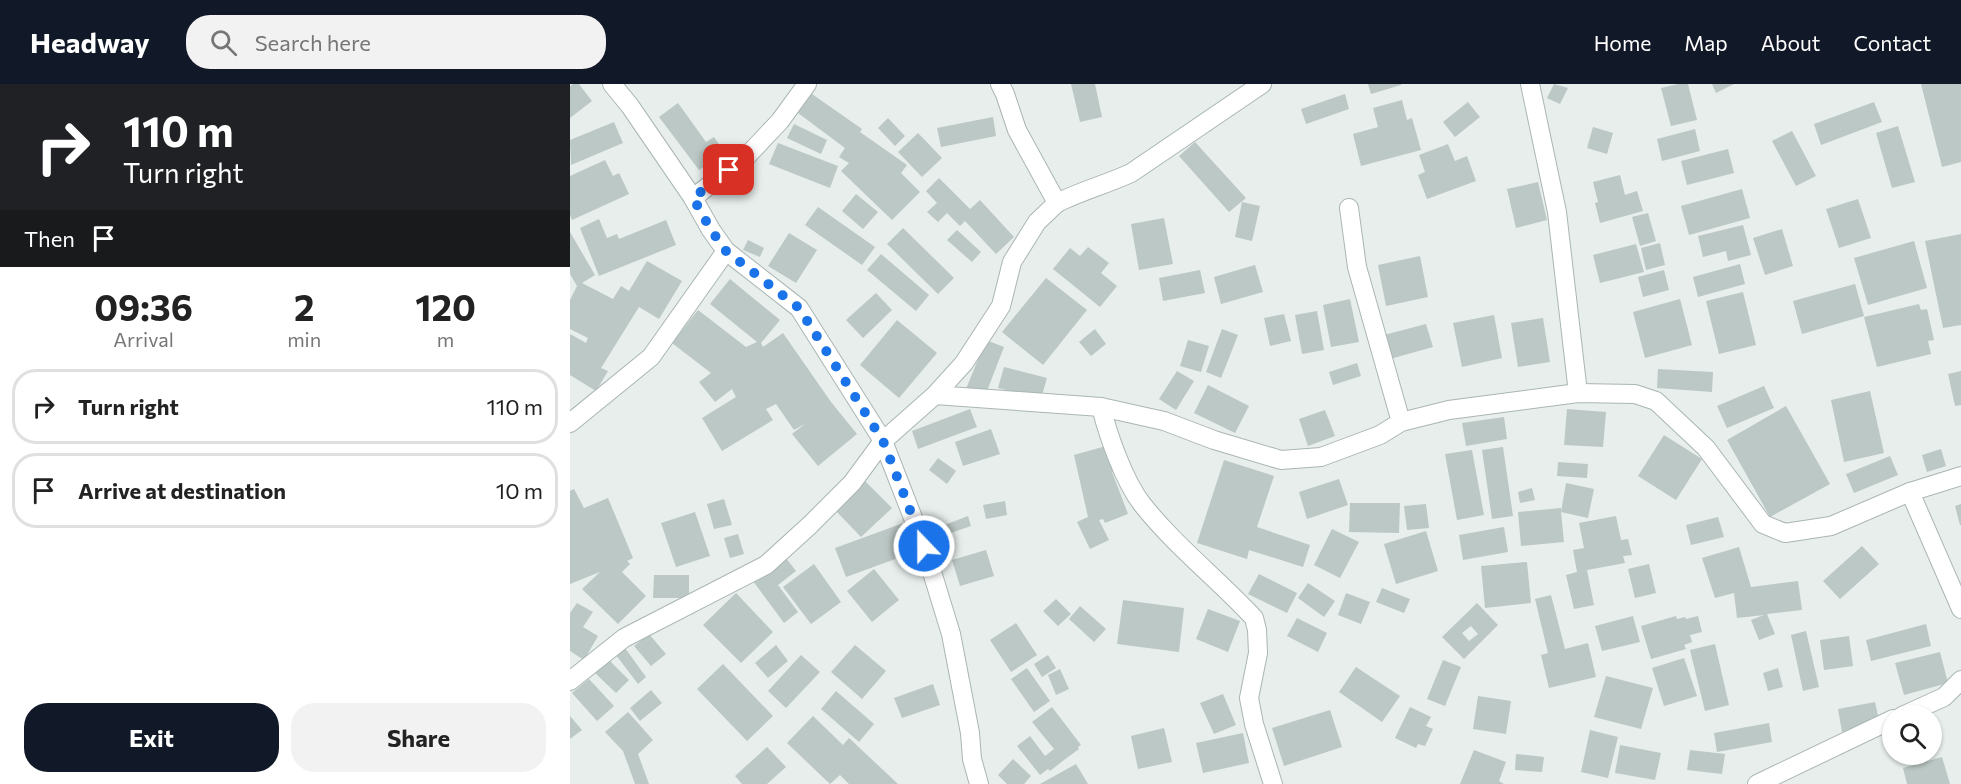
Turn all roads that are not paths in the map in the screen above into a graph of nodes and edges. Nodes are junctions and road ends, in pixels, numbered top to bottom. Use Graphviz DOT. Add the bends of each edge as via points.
graph roads {
  1 [pos="612,84"];
  2 [pos="807,84"];
  3 [pos="1000,84"];
  4 [pos="1262,84"];
  5 [pos="1530,84"];
  6 [pos="693,198"];
  7 [pos="1057,203"];
  8 [pos="1349,208"];
  9 [pos="726,251"];
  10 [pos="1578,393"];
  11 [pos="935,395"];
  12 [pos="1101,407"];
  13 [pos="1401,422"];
  14 [pos="570,423"];
  15 [pos="883,441"];
  16 [pos="1961,476"];
  17 [pos="1910,492"];
  18 [pos="1961,609"];
  19 [pos="1961,680"];
  20 [pos="570,681"];
  21 [pos="1926,705"];
  22 [pos="1882,724"];
  23 [pos="980,784"];
  24 [pos="1273,784"];
  25 [pos="1757,784"];
  1 -- 6 [label="street"];
  2 -- 6 [label="street" via="747,156"];
  3 -- 7 [label="street" via="1017,130"];
  4 -- 7 [label="street" via="1131,173"];
  5 -- 10 [label="street" via="1557,212"];
  6 -- 9 [label="street"];
  7 -- 11 [label="street" via="1037,222 1012,262 1001,306 964,363"];
  8 -- 13 [label="street" via="1357,267"];
  9 -- 14 [label="street" via="651,357"];
  9 -- 15 [label="street" via="799,308"];
  10 -- 13 [label="street" via="1449,410"];
  10 -- 17 [label="street" via="1635,394 1656,401 1706,448 1763,524 1785,533 1831,526"];
  11 -- 12 [label="street"];
  11 -- 15 [label="street"];
  12 -- 13 [label="street" via="1164,421 1281,460 1321,457 1380,435"];
  12 -- 24 [label="street" via="1126,479 1140,502 1175,542 1254,618 1258,653 1249,698"];
  15 -- 20 [label="street" via="852,483 766,565 624,638"];
  15 -- 23 [label="street" via="924,546 951,634 972,759"];
  16 -- 17 [label="street"];
  17 -- 18 [label="street"];
  19 -- 21 [label="street" via="1944,697"];
  22 -- 25 [label="street"];
}
